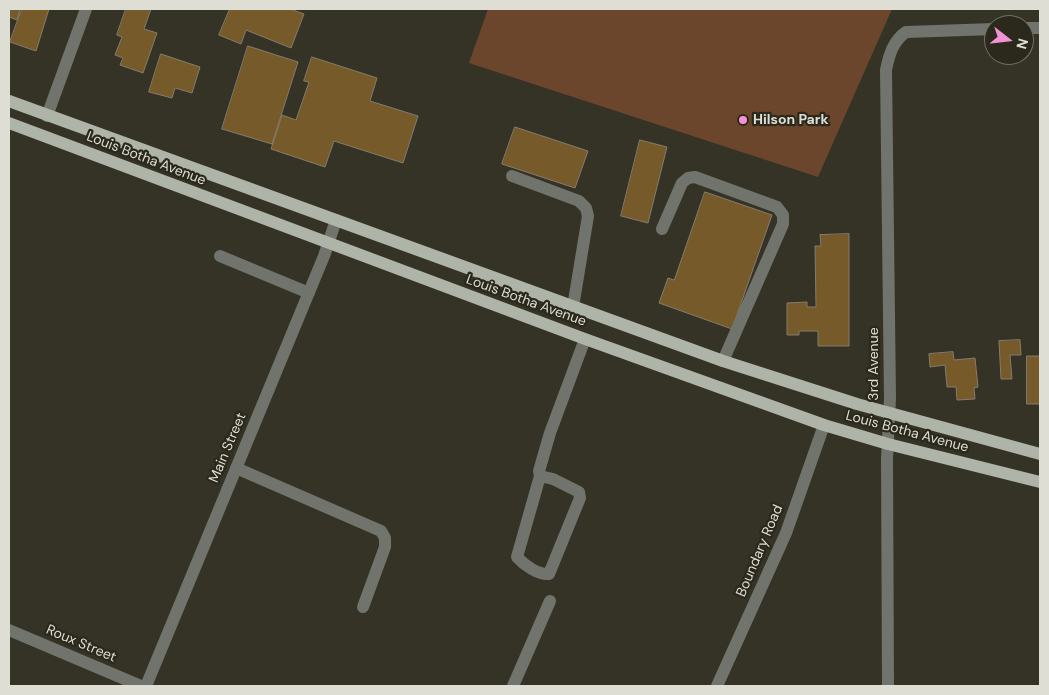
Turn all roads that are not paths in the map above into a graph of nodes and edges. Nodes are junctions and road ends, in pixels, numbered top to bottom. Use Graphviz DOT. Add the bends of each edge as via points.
graph roads {
  1 [pos="86,9"];
  2 [pos="984,29"];
  3 [pos="9,101"];
  4 [pos="47,116"];
  5 [pos="9,123"];
  6 [pos="512,176"];
  7 [pos="336,220"];
  8 [pos="662,229"];
  9 [pos="329,243"];
  10 [pos="220,256"];
  11 [pos="309,293"];
  12 [pos="573,307"];
  13 [pos="585,339"];
  14 [pos="723,361"];
  15 [pos="890,412"];
  16 [pos="824,425"];
  17 [pos="888,444"];
  18 [pos="1040,454"];
  19 [pos="236,468"];
  20 [pos="540,476"];
  21 [pos="1040,482"];
  22 [pos="550,601"];
  23 [pos="363,607"];
  24 [pos="9,630"];
  25 [pos="141,686"];
  26 [pos="146,686"];
  27 [pos="514,686"];
  28 [pos="717,686"];
  29 [pos="888,686"];
  1 -- 4 [label="street"];
  2 -- 15 [label="street, 3rd Avenue" via="913,30 901,35 888,56"];
  3 -- 4 [label="main road, Louis Botha Avenue"];
  4 -- 7 [label="main road, Louis Botha Avenue"];
  5 -- 9 [label="main road, Louis Botha Avenue"];
  6 -- 12 [label="street" via="579,201 586,208 588,216"];
  7 -- 9 [label="street, Main Street"];
  7 -- 12 [label="main road, Louis Botha Avenue"];
  8 -- 14 [label="street" via="682,183 695,177 777,207 783,215 783,224"];
  9 -- 11 [label="street, Main Street"];
  9 -- 13 [label="main road, Louis Botha Avenue"];
  10 -- 11 [label="street"];
  11 -- 19 [label="street, Main Street"];
  12 -- 14 [label="main road, Louis Botha Avenue"];
  13 -- 16 [label="main road, Louis Botha Avenue"];
  13 -- 20 [label="street" via="550,433"];
  14 -- 15 [label="main road, Louis Botha Avenue"];
  15 -- 17 [label="street, 3rd Avenue"];
  15 -- 18 [label="main road, Louis Botha Avenue"];
  16 -- 17 [label="main road, Louis Botha Avenue"];
  16 -- 28 [label="street, Boundary Road" via="786,533"];
  17 -- 21 [label="main road, Louis Botha Avenue"];
  17 -- 29 [label="street, 3rd Avenue"];
  19 -- 23 [label="street" via="381,531 385,547"];
  19 -- 26 [label="street, Main Street"];
  20 -- 20 [label="street" via="580,492 548,574 517,558"];
  22 -- 27 [label="street"];
  24 -- 25 [label="street, Roux Street"];
}
